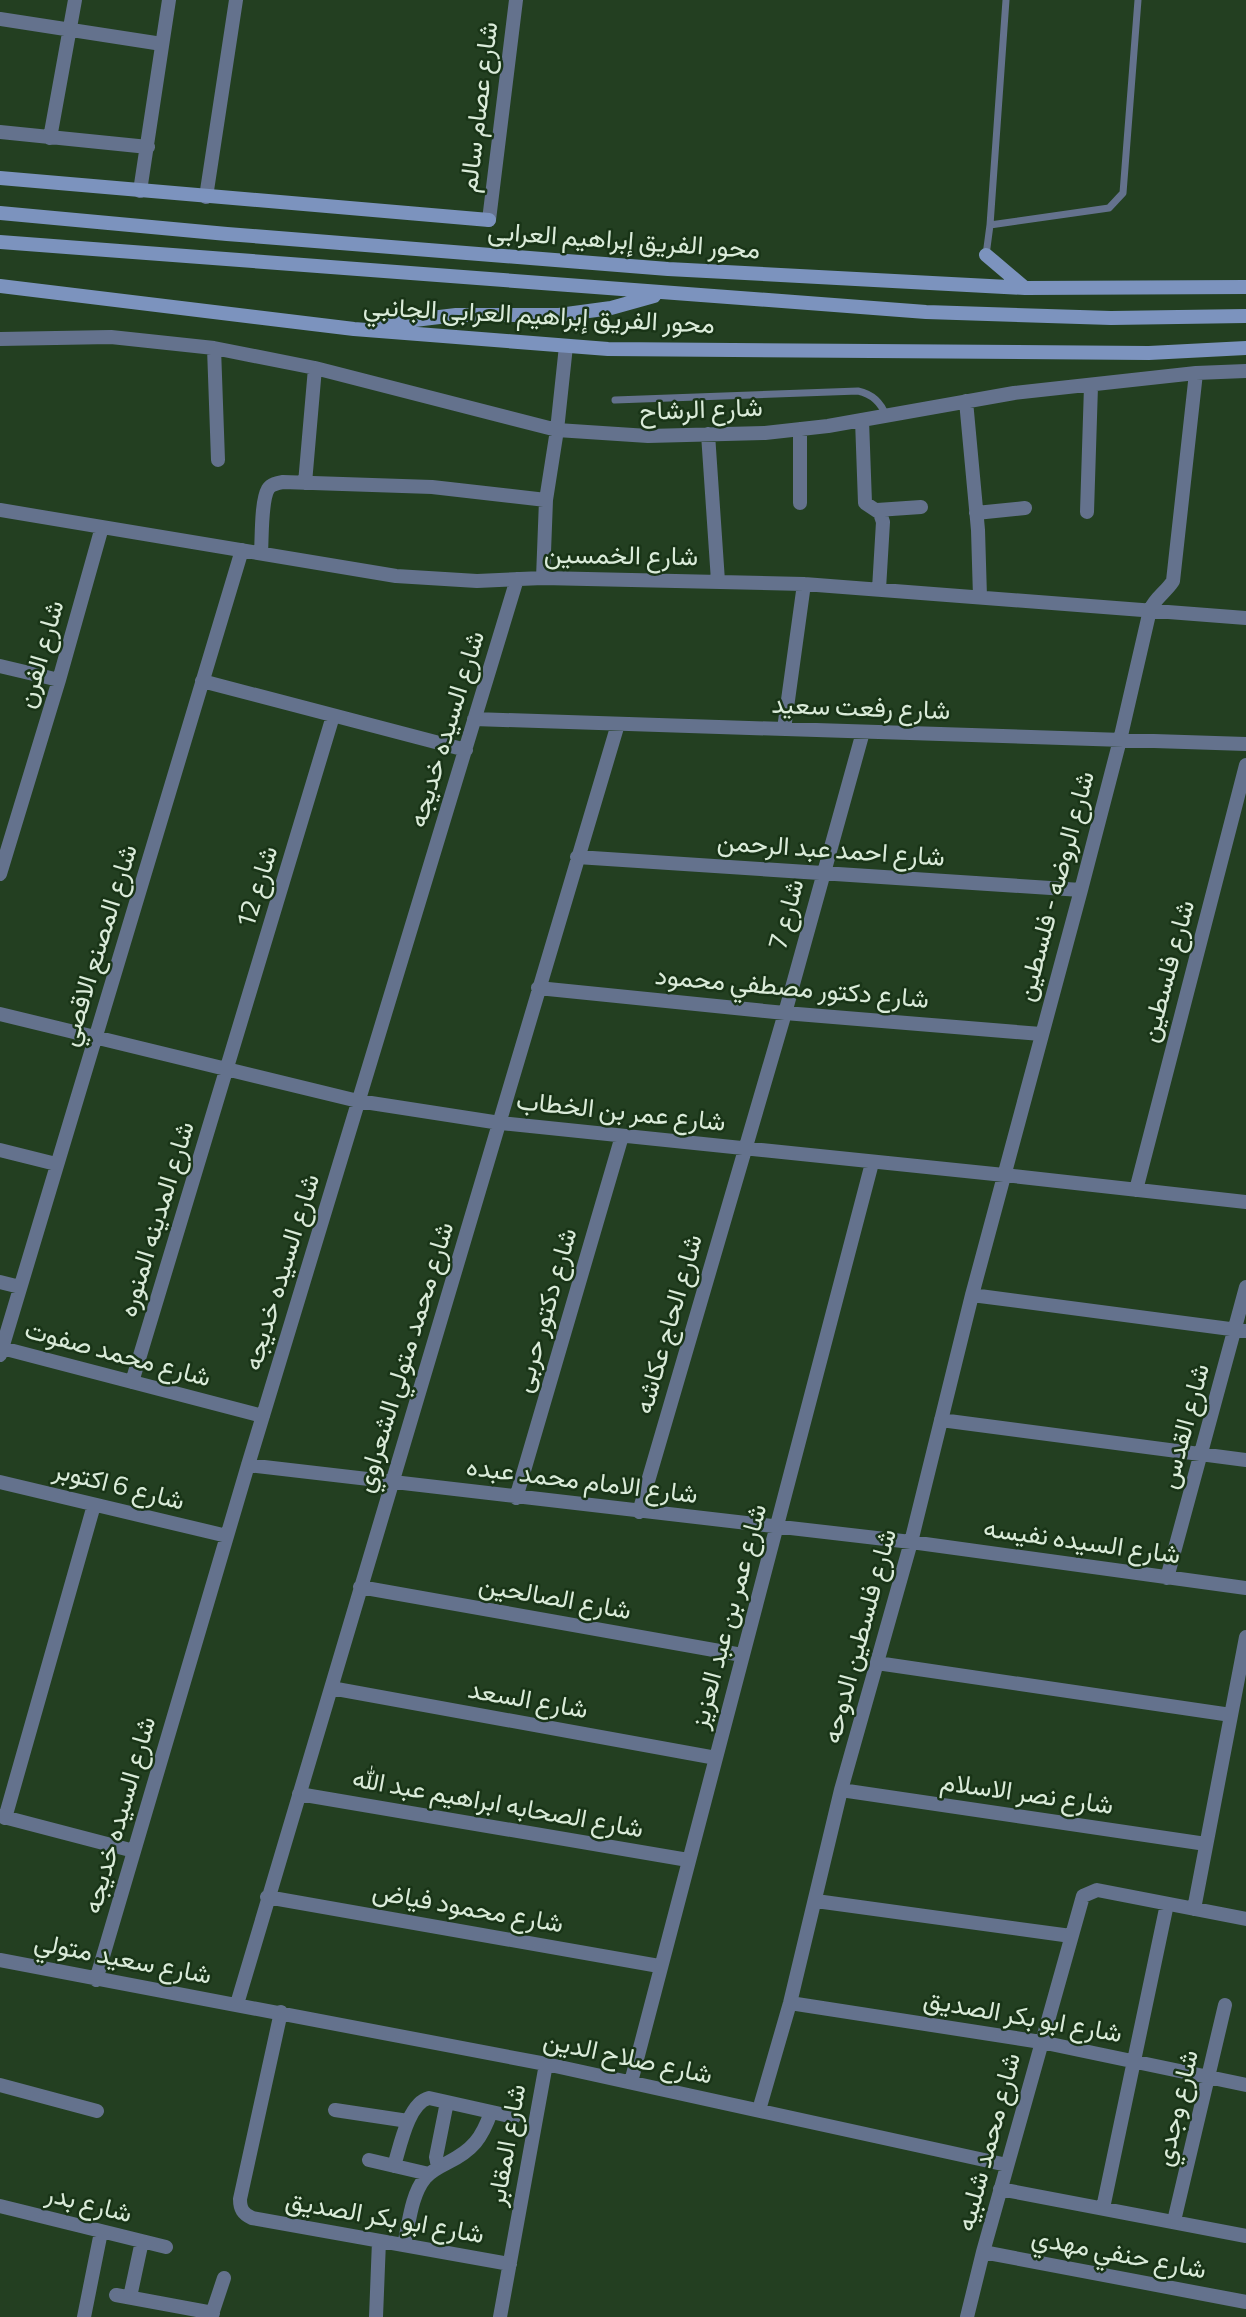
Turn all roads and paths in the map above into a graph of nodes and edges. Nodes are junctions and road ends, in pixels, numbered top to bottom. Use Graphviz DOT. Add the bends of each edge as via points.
graph roads {
  1 [pos="75,0"];
  2 [pos="169,0"];
  3 [pos="236,0"];
  4 [pos="516,0"];
  5 [pos="1006,0"];
  6 [pos="1138,0"];
  7 [pos="0,19"];
  8 [pos="70,30"];
  9 [pos="162,44"];
  10 [pos="0,132"];
  11 [pos="50,138"];
  12 [pos="148,147"];
  13 [pos="0,178"];
  14 [pos="140,191"];
  15 [pos="206,197"];
  16 [pos="0,213"];
  17 [pos="489,220"];
  18 [pos="990,225"];
  19 [pos="0,242"];
  20 [pos="986,255"];
  21 [pos="0,286"];
  22 [pos="1246,286"];
  23 [pos="1025,288"];
  24 [pos="661,293"];
  25 [pos="1246,316"];
  26 [pos="354,329"];
  27 [pos="0,339"];
  28 [pos="566,346"];
  29 [pos="214,348"];
  30 [pos="1246,348"];
  31 [pos="315,368"];
  32 [pos="1246,371"];
  33 [pos="1196,373"];
  34 [pos="1091,386"];
  35 [pos="615,400"];
  36 [pos="966,401"];
  37 [pos="886,415"];
  38 [pos="862,420"];
  39 [pos="800,429"];
  40 [pos="557,430"];
  41 [pos="708,434"];
  42 [pos="218,460"];
  43 [pos="305,483"];
  44 [pos="546,500"];
  45 [pos="800,503"];
  46 [pos="921,507"];
  47 [pos="1025,508"];
  48 [pos="0,510"];
  49 [pos="877,510"];
  50 [pos="1087,512"];
  51 [pos="976,513"];
  52 [pos="102,527"];
  53 [pos="242,550"];
  54 [pos="261,553"];
  55 [pos="543,578"];
  56 [pos="517,579"];
  57 [pos="718,581"];
  58 [pos="804,584"];
  59 [pos="879,589"];
  60 [pos="980,597"];
  61 [pos="1150,610"];
  62 [pos="1246,618"];
  63 [pos="0,666"];
  64 [pos="58,680"];
  65 [pos="202,681"];
  66 [pos="333,716"];
  67 [pos="474,719"];
  68 [pos="618,724"];
  69 [pos="784,729"];
  70 [pos="863,732"];
  71 [pos="1120,740"];
  72 [pos="1246,744"];
  73 [pos="466,750"];
  74 [pos="1246,765"];
  75 [pos="577,857"];
  76 [pos="822,873"];
  77 [pos="0,874"];
  78 [pos="1081,890"];
  79 [pos="538,988"];
  80 [pos="785,1013"];
  81 [pos="0,1014"];
  82 [pos="1041,1034"];
  83 [pos="96,1038"];
  84 [pos="228,1070"];
  85 [pos="358,1101"];
  86 [pos="500,1123"];
  87 [pos="622,1136"];
  88 [pos="744,1149"];
  89 [pos="0,1150"];
  90 [pos="872,1163"];
  91 [pos="56,1164"];
  92 [pos="1004,1175"];
  93 [pos="1136,1190"];
  94 [pos="1246,1202"];
  95 [pos="0,1282"];
  96 [pos="20,1287"];
  97 [pos="1246,1287"];
  98 [pos="972,1295"];
  99 [pos="1241,1331"];
  100 [pos="1,1352"];
  101 [pos="132,1382"];
  102 [pos="263,1416"];
  103 [pos="941,1420"];
  104 [pos="1202,1453"];
  105 [pos="1246,1460"];
  106 [pos="248,1465"];
  107 [pos="0,1482"];
  108 [pos="392,1482"];
  109 [pos="516,1498"];
  110 [pos="94,1505"];
  111 [pos="639,1512"];
  112 [pos="777,1527"];
  113 [pos="227,1536"];
  114 [pos="911,1542"];
  115 [pos="1167,1578"];
  116 [pos="360,1587"];
  117 [pos="1246,1588"];
  118 [pos="1246,1637"];
  119 [pos="742,1655"];
  120 [pos="877,1663"];
  121 [pos="331,1688"];
  122 [pos="1231,1715"];
  123 [pos="716,1758"];
  124 [pos="841,1790"];
  125 [pos="299,1794"];
  126 [pos="2,1817"];
  127 [pos="1206,1844"];
  128 [pos="134,1851"];
  129 [pos="688,1860"];
  130 [pos="267,1897"];
  131 [pos="816,1901"];
  132 [pos="1167,1904"];
  133 [pos="1194,1909"];
  134 [pos="1246,1919"];
  135 [pos="1071,1936"];
  136 [pos="0,1960"];
  137 [pos="659,1966"];
  138 [pos="96,1980"];
  139 [pos="790,2003"];
  140 [pos="237,2004"];
  141 [pos="1225,2005"];
  142 [pos="281,2012"];
  143 [pos="1041,2042"];
  144 [pos="1135,2061"];
  145 [pos="546,2064"];
  146 [pos="1208,2077"];
  147 [pos="631,2082"];
  148 [pos="0,2085"];
  149 [pos="1246,2085"];
  150 [pos="447,2102"];
  151 [pos="335,2110"];
  152 [pos="759,2110"];
  153 [pos="97,2111"];
  154 [pos="491,2112"];
  155 [pos="514,2117"];
  156 [pos="408,2121"];
  157 [pos="369,2160"];
  158 [pos="1007,2165"];
  159 [pos="394,2166"];
  160 [pos="433,2171"];
  161 [pos="1000,2189"];
  162 [pos="0,2206"];
  163 [pos="1103,2208"];
  164 [pos="1174,2221"];
  165 [pos="102,2232"];
  166 [pos="1246,2235"];
  167 [pos="142,2241"];
  168 [pos="379,2241"];
  169 [pos="404,2245"];
  170 [pos="166,2247"];
  171 [pos="983,2252"];
  172 [pos="510,2264"];
  173 [pos="224,2278"];
  174 [pos="1246,2302"];
  175 [pos="212,2315"];
  176 [pos="83,2317"];
  177 [pos="376,2317"];
  178 [pos="500,2317"];
  179 [pos="967,2317"];
  1 -- 8 [label="street"];
  2 -- 9 [label="street"];
  3 -- 15 [label="street"];
  4 -- 17 [label="street, شارع عصام سالم"];
  5 -- 18 [label="lane"];
  6 -- 18 [label="lane" via="1123,193 1108,208"];
  7 -- 8 [label="street"];
  8 -- 9 [label="street"];
  8 -- 11 [label="street"];
  9 -- 12 [label="street"];
  10 -- 11 [label="street"];
  11 -- 12 [label="street"];
  12 -- 14 [label="street"];
  13 -- 14 [label="main road"];
  14 -- 15 [label="main road"];
  15 -- 17 [label="main road"];
  16 -- 23 [label="main road, محور الفريق إبراهيم العرابى" via="668,269"];
  18 -- 20 [label="lane"];
  19 -- 24 [label="main road, محور الفريق إبراهيم العرابى"];
  20 -- 23 [label="main road"];
  21 -- 26 [label="main road, محور الفريق إبراهيم العرابى الجانبي"];
  22 -- 23 [label="main road, محور الفريق إبراهيم العرابى"];
  24 -- 25 [label="main road, محور الفريق إبراهيم العرابى" via="926,312 1111,318"];
  24 -- 26 [label="main road" via="559,315 456,315"];
  26 -- 28 [label="main road, محور الفريق إبراهيم العرابى الجانبي"];
  27 -- 29 [label="street, شارع الرشاح" via="111,337"];
  28 -- 30 [label="main road, محور الفريق إبراهيم العرابى الجانبي" via="650,351 1149,353"];
  28 -- 40 [label="street"];
  29 -- 31 [label="street, شارع الرشاح"];
  29 -- 42 [label="street"];
  31 -- 40 [label="street, شارع الرشاح"];
  31 -- 43 [label="street"];
  32 -- 33 [label="street, شارع الرشاح"];
  33 -- 34 [label="street, شارع الرشاح"];
  33 -- 61 [label="street" via="1176,571"];
  34 -- 36 [label="street, شارع الرشاح"];
  34 -- 50 [label="street"];
  35 -- 37 [label="lane" via="858,391 873,396"];
  36 -- 37 [label="street, شارع الرشاح"];
  36 -- 51 [label="street"];
  37 -- 38 [label="street, شارع الرشاح"];
  38 -- 39 [label="street, شارع الرشاح"];
  38 -- 49 [label="street" via="865,503"];
  39 -- 41 [label="street, شارع الرشاح"];
  39 -- 45 [label="street"];
  40 -- 41 [label="street, شارع الرشاح" via="648,436"];
  40 -- 44 [label="street"];
  41 -- 57 [label="street"];
  43 -- 44 [label="street" via="432,486"];
  43 -- 54 [label="street" via="283,482 267,490"];
  44 -- 55 [label="street"];
  46 -- 49 [label="street"];
  47 -- 51 [label="street"];
  48 -- 52 [label="street, شارع الخمسين"];
  49 -- 59 [label="street" via="883,522"];
  51 -- 60 [label="street"];
  52 -- 53 [label="street, شارع الخمسين"];
  52 -- 64 [label="street, شارع الفرن"];
  53 -- 54 [label="street, شارع الخمسين"];
  53 -- 65 [label="street, شارع المصنع الاقصي"];
  54 -- 56 [label="street, شارع الخمسين" via="396,576"];
  55 -- 56 [label="street, شارع الخمسين"];
  55 -- 57 [label="street, شارع الخمسين"];
  56 -- 67 [label="street, شارع السيده خديجه"];
  57 -- 58 [label="street, شارع الخمسين"];
  58 -- 59 [label="street, شارع الخمسين"];
  58 -- 69 [label="street"];
  59 -- 60 [label="street, شارع الخمسين"];
  60 -- 61 [label="street, شارع الخمسين"];
  61 -- 62 [label="street, شارع الخمسين"];
  61 -- 71 [label="street, شارع الروضه - فلسطين"];
  63 -- 64 [label="street"];
  64 -- 77 [label="street, شارع الفرن"];
  65 -- 66 [label="street"];
  65 -- 83 [label="street, شارع المصنع الاقصي"];
  66 -- 73 [label="street"];
  66 -- 84 [label="street, شارع 12"];
  67 -- 68 [label="street, شارع رفعت سعيد"];
  67 -- 73 [label="street, شارع السيده خديجه"];
  68 -- 69 [label="street, شارع رفعت سعيد"];
  68 -- 75 [label="street, شارع محمد متولي الشعراوي"];
  69 -- 70 [label="street, شارع رفعت سعيد"];
  70 -- 71 [label="street, شارع رفعت سعيد"];
  70 -- 76 [label="street, شارع 7"];
  71 -- 72 [label="street, شارع رفعت سعيد"];
  71 -- 78 [label="street, شارع الروضه - فلسطين"];
  73 -- 85 [label="street, شارع السيده خديجه"];
  74 -- 93 [label="street, شارع فلسطين"];
  75 -- 76 [label="street, شارع احمد عبد الرحمن"];
  75 -- 79 [label="street, شارع محمد متولي الشعراوي"];
  76 -- 78 [label="street, شارع احمد عبد الرحمن"];
  76 -- 80 [label="street, شارع 7"];
  78 -- 82 [label="street, شارع الروضه - فلسطين"];
  79 -- 80 [label="street, شارع دكتور مصطفي محمود"];
  79 -- 86 [label="street, شارع محمد متولي الشعراوي"];
  80 -- 82 [label="street, شارع دكتور مصطفي محمود"];
  80 -- 88 [label="street, شارع 7"];
  81 -- 83 [label="street, شارع عمر بن الخطاب"];
  82 -- 92 [label="street, شارع الروضه - فلسطين"];
  83 -- 84 [label="street, شارع عمر بن الخطاب"];
  83 -- 91 [label="street, شارع المصنع الاقصي"];
  84 -- 85 [label="street, شارع عمر بن الخطاب"];
  84 -- 101 [label="street, شارع المدينه المنوره"];
  85 -- 86 [label="street, شارع عمر بن الخطاب"];
  85 -- 102 [label="street, شارع السيده خديجه"];
  86 -- 87 [label="street, شارع عمر بن الخطاب"];
  86 -- 108 [label="street, شارع محمد متولي الشعراوي"];
  87 -- 88 [label="street, شارع عمر بن الخطاب"];
  87 -- 109 [label="street, شارع دكتور حربى"];
  88 -- 90 [label="street, شارع عمر بن الخطاب"];
  88 -- 111 [label="street, شارع الحاج عكاشه"];
  89 -- 91 [label="street"];
  90 -- 92 [label="street, شارع عمر بن الخطاب"];
  90 -- 112 [label="street, شارع عمر بن عبد العزيز"];
  91 -- 96 [label="street, شارع المصنع الاقصي"];
  92 -- 93 [label="street, شارع عمر بن الخطاب"];
  92 -- 98 [label="street, شارع فلسطين الدوحه"];
  93 -- 94 [label="street, شارع عمر بن الخطاب"];
  95 -- 96 [label="street"];
  96 -- 100 [label="street, شارع المصنع الاقصي"];
  97 -- 99 [label="street, شارع القدس"];
  98 -- 99 [label="street"];
  98 -- 103 [label="street, شارع فلسطين الدوحه"];
  99 -- 104 [label="street, شارع القدس"];
  100 -- 101 [label="street, شارع محمد صفوت"];
  101 -- 102 [label="street, شارع محمد صفوت"];
  102 -- 106 [label="street, شارع السيده خديجه"];
  103 -- 104 [label="street"];
  103 -- 114 [label="street, شارع فلسطين الدوحه"];
  104 -- 105 [label="street"];
  104 -- 115 [label="street, شارع القدس"];
  106 -- 108 [label="street, شارع الامام محمد عبده"];
  106 -- 113 [label="street, شارع السيده خديجه"];
  107 -- 110 [label="street, شارع 6 اكتوبر"];
  108 -- 109 [label="street, شارع الامام محمد عبده"];
  108 -- 116 [label="street, شارع محمد متولي الشعراوي"];
  109 -- 111 [label="street, شارع الامام محمد عبده"];
  110 -- 113 [label="street, شارع 6 اكتوبر"];
  110 -- 126 [label="street"];
  111 -- 112 [label="street, شارع الامام محمد عبده"];
  112 -- 114 [label="street, شارع الامام محمد عبده"];
  112 -- 119 [label="street, شارع عمر بن عبد العزيز"];
  113 -- 128 [label="street, شارع السيده خديجه"];
  114 -- 115 [label="street, شارع السيده نفيسه"];
  114 -- 120 [label="street, شارع فلسطين الدوحه"];
  115 -- 117 [label="street, شارع السيده نفيسه"];
  116 -- 119 [label="street, شارع الصالحين"];
  116 -- 121 [label="street, شارع محمد متولي الشعراوي"];
  118 -- 122 [label="street"];
  119 -- 123 [label="street, شارع عمر بن عبد العزيز"];
  120 -- 122 [label="street"];
  120 -- 124 [label="street, شارع فلسطين الدوحه"];
  121 -- 123 [label="street, شارع السعد"];
  121 -- 125 [label="street, شارع محمد متولي الشعراوي"];
  122 -- 127 [label="street"];
  123 -- 129 [label="street, شارع عمر بن عبد العزيز"];
  124 -- 127 [label="street, شارع نصر الاسلام"];
  124 -- 131 [label="street, شارع فلسطين الدوحه"];
  125 -- 129 [label="street, شارع الصحابه ابراهيم عبد الله"];
  125 -- 130 [label="street, شارع محمد متولي الشعراوي"];
  126 -- 128 [label="street"];
  127 -- 133 [label="street"];
  128 -- 138 [label="street, شارع السيده خديجه"];
  129 -- 137 [label="street, شارع عمر بن عبد العزيز"];
  130 -- 137 [label="street, شارع محمود فياض"];
  130 -- 140 [label="street, شارع محمد متولي الشعراوي"];
  131 -- 135 [label="street"];
  131 -- 139 [label="street, شارع فلسطين الدوحه"];
  132 -- 133 [label="street"];
  132 -- 135 [label="street, شارع محمد شلبيه" via="1097,1889 1087,1892"];
  132 -- 144 [label="street"];
  133 -- 134 [label="street"];
  135 -- 143 [label="street, شارع محمد شلبيه"];
  136 -- 138 [label="street, شارع سعيد متولي"];
  137 -- 147 [label="street, شارع عمر بن عبد العزيز"];
  138 -- 140 [label="street, شارع سعيد متولي"];
  139 -- 143 [label="street, شارع ابو بكر الصديق"];
  139 -- 152 [label="street, شارع فلسطين الدوحه"];
  140 -- 142 [label="street, شارع صلاح الدين"];
  141 -- 146 [label="street, شارع وجدي"];
  142 -- 145 [label="street, شارع صلاح الدين"];
  142 -- 168 [label="street, شارع ابو بكر الصديق" via="240,2207 252,2218"];
  143 -- 144 [label="street, شارع ابو بكر الصديق"];
  143 -- 158 [label="street, شارع محمد شلبيه"];
  144 -- 146 [label="street, شارع ابو بكر الصديق"];
  144 -- 163 [label="street"];
  145 -- 147 [label="street, شارع صلاح الدين"];
  145 -- 172 [label="street, شارع المقابر"];
  146 -- 149 [label="street, شارع ابو بكر الصديق"];
  146 -- 164 [label="street, شارع وجدي"];
  147 -- 152 [label="street, شارع صلاح الدين"];
  148 -- 153 [label="street"];
  150 -- 154 [label="street"];
  150 -- 156 [label="street" via="423,2099"];
  150 -- 160 [label="street"];
  151 -- 156 [label="street"];
  152 -- 158 [label="street, شارع صلاح الدين"];
  154 -- 155 [label="street"];
  154 -- 160 [label="street" via="477,2143"];
  156 -- 159 [label="street"];
  157 -- 159 [label="street"];
  158 -- 161 [label="street, شارع محمد شلبيه"];
  159 -- 160 [label="street"];
  160 -- 169 [label="street" via="418,2188"];
  161 -- 163 [label="street"];
  161 -- 171 [label="street, شارع محمد شلبيه"];
  162 -- 165 [label="street, شارع بدر"];
  163 -- 164 [label="street"];
  164 -- 166 [label="street"];
  165 -- 167 [label="street, شارع بدر"];
  165 -- 176 [label="street"];
  167 -- 170 [label="street, شارع بدر"];
  167 -- 175 [label="street" via="123,2296"];
  168 -- 169 [label="street, شارع ابو بكر الصديق"];
  168 -- 177 [label="street"];
  169 -- 172 [label="street, شارع ابو بكر الصديق"];
  171 -- 174 [label="street, شارع حنفي مهدي"];
  171 -- 179 [label="street, شارع محمد شلبيه"];
  172 -- 178 [label="street, شارع المقابر"];
  173 -- 175 [label="street"];
}
